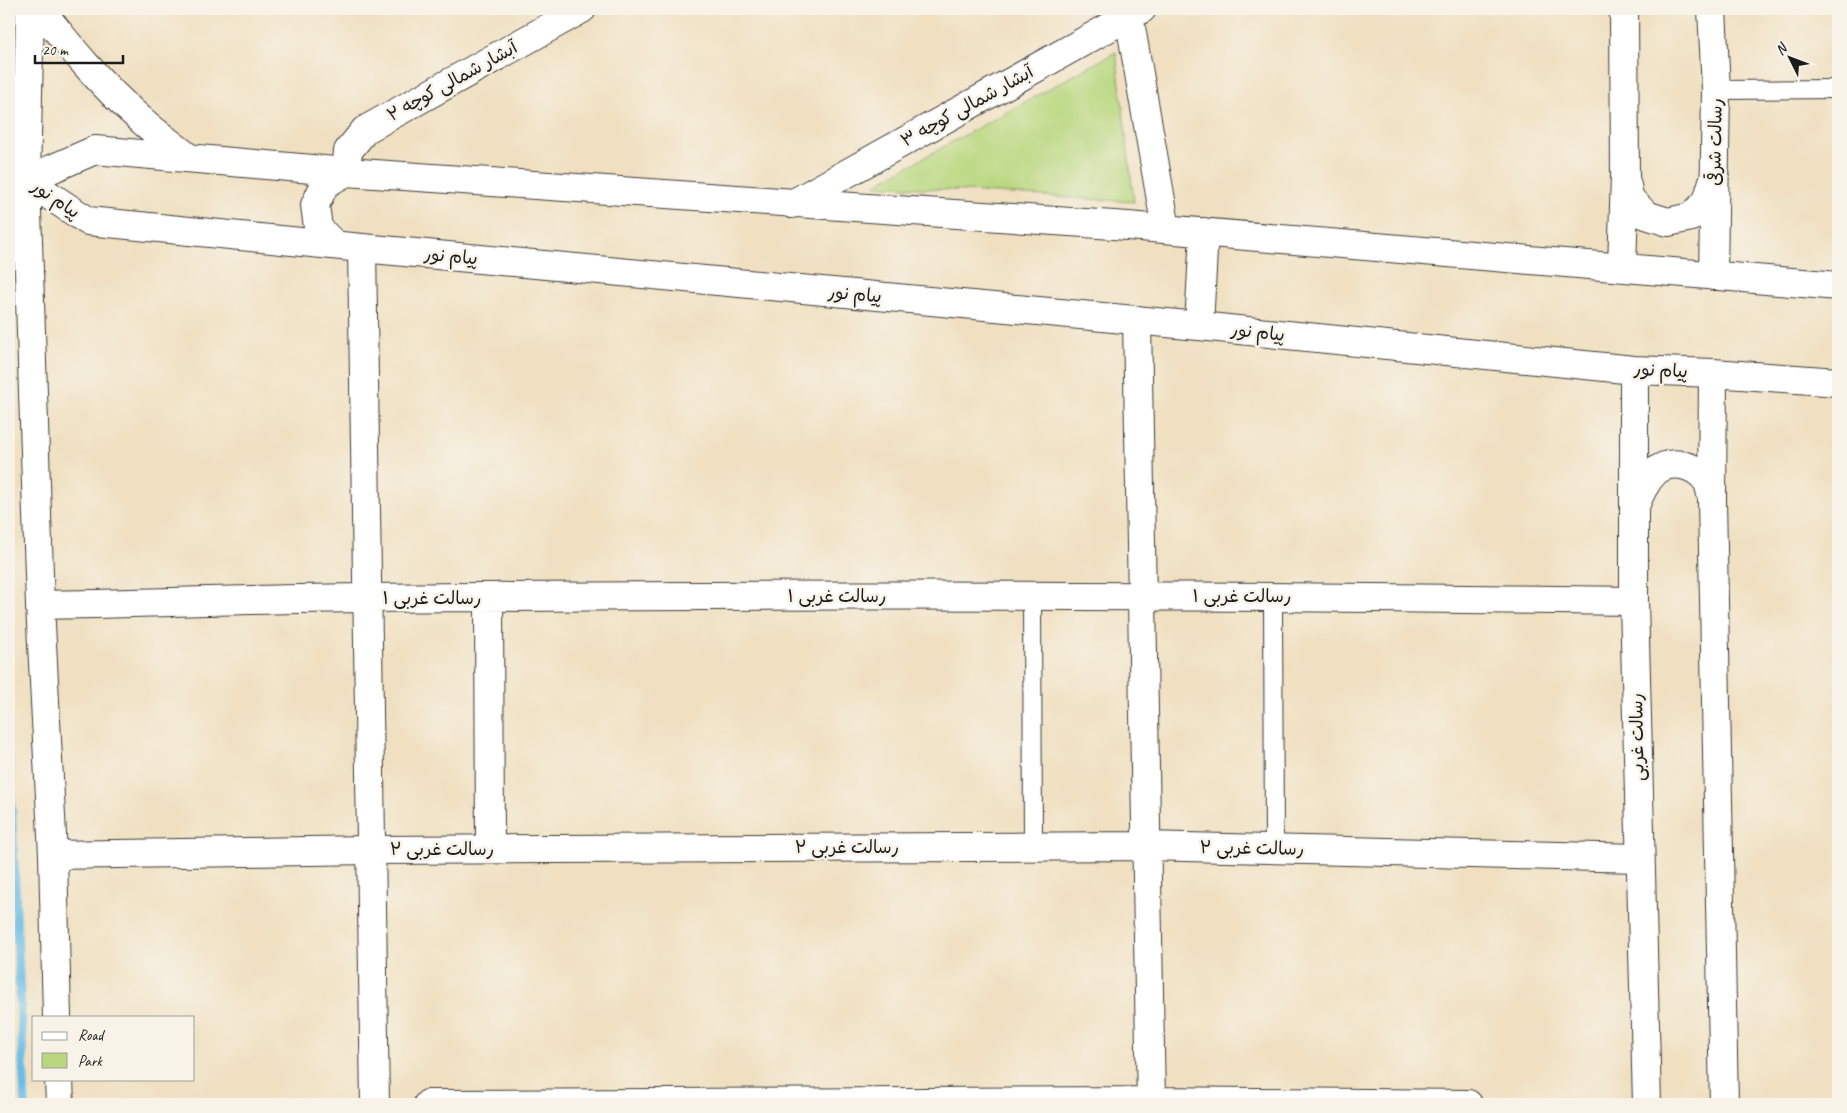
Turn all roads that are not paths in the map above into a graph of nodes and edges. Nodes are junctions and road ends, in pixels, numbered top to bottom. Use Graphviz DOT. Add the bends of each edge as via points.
graph roads {
  1 [pos="30,9"];
  2 [pos="40,9"];
  3 [pos="582,9"];
  4 [pos="1624,9"];
  5 [pos="1712,9"];
  6 [pos="1136,12"];
  7 [pos="1838,89"];
  8 [pos="1716,90"];
  9 [pos="189,158"];
  10 [pos="346,172"];
  11 [pos="1625,176"];
  12 [pos="1714,179"];
  13 [pos="17,181"];
  14 [pos="792,204"];
  15 [pos="1166,229"];
  16 [pos="1204,232"];
  17 [pos="335,245"];
  18 [pos="362,248"];
  19 [pos="1622,267"];
  20 [pos="1713,276"];
  21 [pos="1838,286"];
  22 [pos="1137,320"];
  23 [pos="1200,326"];
  24 [pos="1634,370"];
  25 [pos="1713,373"];
  26 [pos="1838,382"];
  27 [pos="1712,500"];
  28 [pos="1635,506"];
  29 [pos="1141,595"];
  30 [pos="1032,596"];
  31 [pos="1273,596"];
  32 [pos="367,598"];
  33 [pos="489,598"];
  34 [pos="1634,600"];
  35 [pos="40,605"];
  36 [pos="1033,846"];
  37 [pos="1145,846"];
  38 [pos="1274,848"];
  39 [pos="490,849"];
  40 [pos="371,850"];
  41 [pos="53,855"];
  42 [pos="1640,858"];
  43 [pos="57,1016"];
  44 [pos="59,1080"];
  45 [pos="1151,1103"];
  46 [pos="60,1104"];
  47 [pos="375,1104"];
  48 [pos="428,1104"];
  49 [pos="1468,1104"];
  50 [pos="1647,1104"];
  51 [pos="1724,1104"];
  1 -- 13 [label="street"];
  2 -- 9 [label="street" via="69,47 113,93"];
  3 -- 10 [label="street, آبشار شمالی کوچه ۲" via="365,130 348,151"];
  4 -- 11 [label="street"];
  5 -- 8 [label="street, رسالت شرقی"];
  6 -- 14 [label="street, آبشار شمالی کوچه ۳"];
  6 -- 15 [label="street"];
  7 -- 8 [label="lane"];
  8 -- 12 [label="street, رسالت شرقی"];
  9 -- 10 [label="street, پیام نور"];
  9 -- 13 [label="street, پیام نور" via="95,150"];
  10 -- 14 [label="street, پیام نور"];
  10 -- 17 [label="street" via="325,184 315,205 318,228"];
  11 -- 12 [label="street" via="1630,198 1646,215 1668,222 1691,217 1707,201"];
  11 -- 19 [label="street"];
  12 -- 20 [label="street, رسالت شرقی"];
  13 -- 17 [label="street, پیام نور" via="88,221"];
  13 -- 35 [label="street"];
  14 -- 15 [label="street, پیام نور"];
  15 -- 16 [label="street, پیام نور"];
  16 -- 19 [label="street, پیام نور"];
  16 -- 23 [label="street"];
  17 -- 18 [label="street, پیام نور"];
  18 -- 22 [label="street, پیام نور"];
  18 -- 32 [label="street"];
  19 -- 20 [label="street, پیام نور"];
  20 -- 21 [label="street, پیام نور"];
  22 -- 23 [label="street, پیام نور"];
  22 -- 29 [label="street"];
  23 -- 24 [label="street, پیام نور"];
  24 -- 25 [label="street, پیام نور"];
  24 -- 28 [label="street, رسالت غربی"];
  25 -- 26 [label="street, پیام نور"];
  25 -- 27 [label="street"];
  27 -- 28 [label="street" via="1707,481 1693,468 1674,464 1656,471 1644,486"];
  27 -- 51 [label="street"];
  28 -- 34 [label="street, رسالت غربی"];
  29 -- 30 [label="street, رسالت غربی ۱"];
  29 -- 31 [label="street, رسالت غربی ۱"];
  29 -- 37 [label="street"];
  30 -- 33 [label="street, رسالت غربی ۱"];
  30 -- 36 [label="lane"];
  31 -- 34 [label="street, رسالت غربی ۱"];
  31 -- 38 [label="lane"];
  32 -- 33 [label="street, رسالت غربی ۱"];
  32 -- 35 [label="street, رسالت غربی ۱"];
  32 -- 40 [label="street"];
  33 -- 39 [label="street"];
  34 -- 42 [label="street, رسالت غربی"];
  35 -- 41 [label="street"];
  36 -- 37 [label="street, رسالت غربی ۲"];
  36 -- 39 [label="street, رسالت غربی ۲"];
  37 -- 38 [label="street, رسالت غربی ۲"];
  37 -- 45 [label="street"];
  38 -- 42 [label="street, رسالت غربی ۲"];
  39 -- 40 [label="street, رسالت غربی ۲"];
  40 -- 41 [label="street, رسالت غربی ۲"];
  40 -- 47 [label="street"];
  41 -- 43 [label="street"];
  42 -- 50 [label="street, رسالت غربی"];
  44 -- 46 [label="street"];
  45 -- 48 [label="street"];
  45 -- 49 [label="street"];
}
